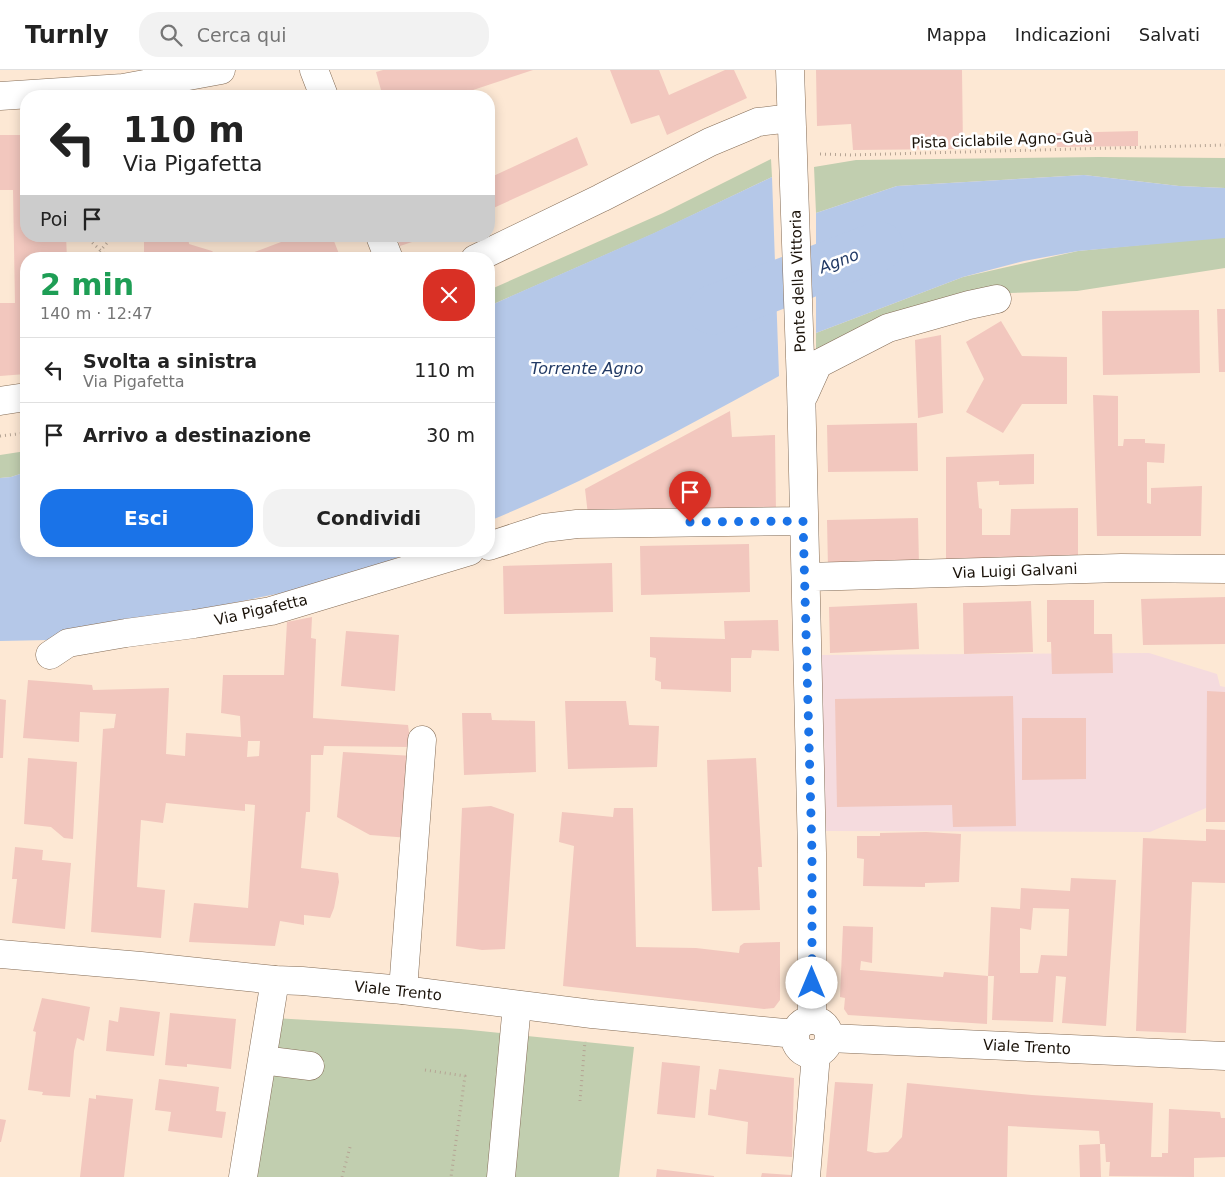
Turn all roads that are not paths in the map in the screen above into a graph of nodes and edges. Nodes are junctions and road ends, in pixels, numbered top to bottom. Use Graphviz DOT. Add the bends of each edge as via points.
graph roads {
  1 [pos="221,70"];
  2 [pos="314,70"];
  3 [pos="790,70"];
  4 [pos="92,90"];
  5 [pos="322,90"];
  6 [pos="20,95"];
  7 [pos="0,96"];
  8 [pos="791,118"];
  9 [pos="489,252"];
  10 [pos="997,300"];
  11 [pos="801,395"];
  12 [pos="20,398"];
  13 [pos="0,400"];
  14 [pos="803,521"];
  15 [pos="495,544"];
  16 [pos="450,557"];
  17 [pos="1225,569"];
  18 [pos="806,577"];
  19 [pos="50,656"];
  20 [pos="422,740"];
  21 [pos="0,954"];
  22 [pos="274,980"];
  23 [pos="403,990"];
  24 [pos="517,1005"];
  25 [pos="813,1037"];
  26 [pos="1225,1056"];
  27 [pos="262,1060"];
  28 [pos="310,1066"];
  29 [pos="243,1177"];
  30 [pos="501,1177"];
  31 [pos="806,1177"];
  1 -- 4 [label="street" via="123,88"];
  2 -- 5 [label="street"];
  3 -- 8 [label="street, Ponte della Vittoria"];
  6 -- 7 [label="street"];
  8 -- 9 [label="street" via="758,122 710,142"];
  8 -- 11 [label="street, Ponte della Vittoria"];
  10 -- 11 [label="street" via="888,328 818,364"];
  11 -- 14 [label="street, Ponte della Vittoria"];
  12 -- 13 [label="street"];
  14 -- 15 [label="street" via="577,524 544,528"];
  14 -- 18 [label="street, Ponte della Vittoria"];
  16 -- 19 [label="street, Via Pigafetta" via="271,611 68,643"];
  17 -- 18 [label="street, Via Luigi Galvani" via="1121,568"];
  18 -- 25 [label="street, Ponte della Vittoria"];
  20 -- 23 [label="street"];
  21 -- 22 [label="street, Viale Trento"];
  22 -- 23 [label="street, Viale Trento"];
  22 -- 27 [label="street"];
  23 -- 24 [label="street, Viale Trento"];
  24 -- 25 [label="street, Viale Trento"];
  24 -- 30 [label="street"];
  25 -- 26 [label="street, Viale Trento"];
  25 -- 31 [label="street, Ponte della Vittoria"];
  27 -- 28 [label="street"];
  27 -- 29 [label="street"];
}
